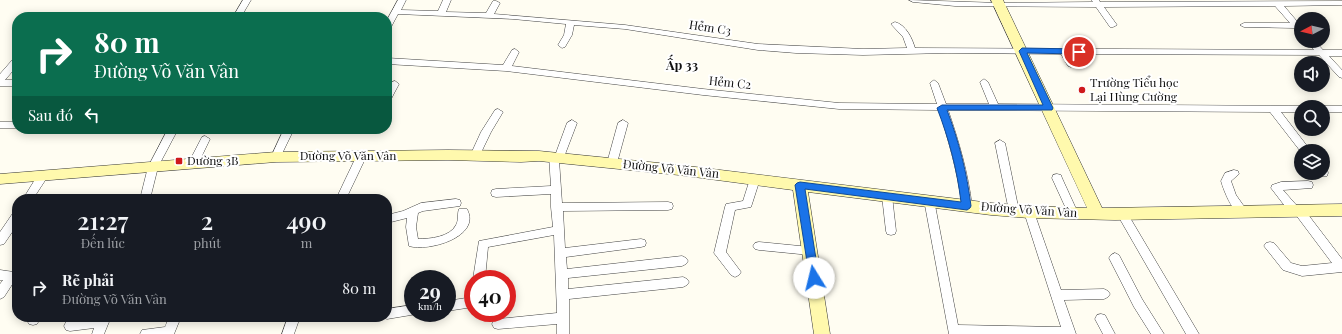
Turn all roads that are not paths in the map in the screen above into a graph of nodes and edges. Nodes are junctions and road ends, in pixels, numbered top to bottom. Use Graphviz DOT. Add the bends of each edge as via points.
graph roads {
  1 [pos="247,0"];
  2 [pos="402,0"];
  3 [pos="447,0"];
  4 [pos="913,0"];
  5 [pos="935,1"];
  6 [pos="998,2"];
  7 [pos="1075,2"];
  8 [pos="1096,2"];
  9 [pos="496,3"];
  10 [pos="1277,3"];
  11 [pos="1342,3"];
  12 [pos="518,9"];
  13 [pos="241,12"];
  14 [pos="396,12"];
  15 [pos="441,15"];
  16 [pos="489,16"];
  17 [pos="513,18"];
  18 [pos="392,19"];
  19 [pos="570,22"];
  20 [pos="1294,23"];
  21 [pos="895,24"];
  22 [pos="1113,24"];
  23 [pos="1244,25"];
  24 [pos="1294,29"];
  25 [pos="562,45"];
  26 [pos="1317,48"];
  27 [pos="912,51"];
  28 [pos="1022,51"];
  29 [pos="515,52"];
  30 [pos="1064,52"];
  31 [pos="1321,52"];
  32 [pos="1342,53"];
  33 [pos="392,61"];
  34 [pos="1071,64"];
  35 [pos="12,65"];
  36 [pos="506,68"];
  37 [pos="4,72"];
  38 [pos="1342,75"];
  39 [pos="0,80"];
  40 [pos="984,82"];
  41 [pos="0,83"];
  42 [pos="12,83"];
  43 [pos="934,83"];
  44 [pos="395,84"];
  45 [pos="392,90"];
  46 [pos="942,108"];
  47 [pos="995,108"];
  48 [pos="1049,108"];
  49 [pos="1273,109"];
  50 [pos="1294,109"];
  51 [pos="1330,109"];
  52 [pos="1342,109"];
  53 [pos="498,112"];
  54 [pos="572,123"];
  55 [pos="623,123"];
  56 [pos="0,125"];
  57 [pos="12,125"];
  58 [pos="170,134"];
  59 [pos="287,134"];
  60 [pos="205,139"];
  61 [pos="1000,143"];
  62 [pos="1300,144"];
  63 [pos="475,156"];
  64 [pos="276,157"];
  65 [pos="361,157"];
  66 [pos="556,157"];
  67 [pos="612,163"];
  68 [pos="194,164"];
  69 [pos="154,167"];
  70 [pos="1234,174"];
  71 [pos="43,176"];
  72 [pos="1057,178"];
  73 [pos="0,179"];
  74 [pos="755,179"];
  75 [pos="800,185"];
  76 [pos="1308,185"];
  77 [pos="555,190"];
  78 [pos="496,193"];
  79 [pos="31,194"];
  80 [pos="146,194"];
  81 [pos="342,194"];
  82 [pos="886,196"];
  83 [pos="929,200"];
  84 [pos="456,203"];
  85 [pos="668,206"];
  86 [pos="967,206"];
  87 [pos="556,207"];
  88 [pos="414,210"];
  89 [pos="1342,210"];
  90 [pos="1014,211"];
  91 [pos="1297,211"];
  92 [pos="463,212"];
  93 [pos="1029,212"];
  94 [pos="1243,212"];
  95 [pos="1073,213"];
  96 [pos="1097,214"];
  97 [pos="1122,214"];
  98 [pos="392,217"];
  99 [pos="12,224"];
  100 [pos="558,230"];
  101 [pos="891,231"];
  102 [pos="0,242"];
  103 [pos="641,243"];
  104 [pos="759,246"];
  105 [pos="1270,246"];
  106 [pos="810,251"];
  107 [pos="559,253"];
  108 [pos="1115,258"];
  109 [pos="682,261"];
  110 [pos="1342,267"];
  111 [pos="480,270"];
  112 [pos="735,272"];
  113 [pos="561,274"];
  114 [pos="0,275"];
  115 [pos="683,282"];
  116 [pos="0,294"];
  117 [pos="1104,294"];
  118 [pos="563,295"];
  119 [pos="1057,295"];
  120 [pos="404,311"];
  121 [pos="392,313"];
  122 [pos="563,318"];
  123 [pos="1101,319"];
  124 [pos="89,322"];
  125 [pos="103,322"];
  126 [pos="173,322"];
  127 [pos="292,322"];
  128 [pos="498,324"];
  129 [pos="70,326"];
  130 [pos="168,333"];
  131 [pos="1069,333"];
  132 [pos="98,334"];
  133 [pos="146,334"];
  134 [pos="288,334"];
  135 [pos="563,334"];
  136 [pos="822,334"];
  137 [pos="1109,334"];
  138 [pos="1158,334"];
  139 [pos="1192,334"];
  1 -- 13 [label="street"];
  2 -- 14 [label="street"];
  3 -- 15 [label="street"];
  4 -- 5 [label="street"];
  5 -- 6 [label="street"];
  6 -- 7 [label="street"];
  6 -- 28 [label="street"];
  7 -- 8 [label="street"];
  8 -- 10 [label="street"];
  8 -- 22 [label="street"];
  9 -- 16 [label="street"];
  10 -- 11 [label="street"];
  10 -- 20 [label="street"];
  12 -- 17 [label="street"];
  14 -- 15 [label="street, Hẻm C3"];
  14 -- 18 [label="street"];
  15 -- 16 [label="street, Hẻm C3"];
  16 -- 17 [label="street, Hẻm C3"];
  17 -- 19 [label="street, Hẻm C3"];
  19 -- 25 [label="street" via="568,35"];
  19 -- 27 [label="street, Hẻm C3" via="625,27 758,47 858,52"];
  21 -- 27 [label="street" via="907,36"];
  23 -- 24 [label="street"];
  26 -- 31 [label="street"];
  27 -- 28 [label="street, Hẻm C3"];
  28 -- 30 [label="street, Hẻm C3"];
  28 -- 48 [label="street"];
  29 -- 36 [label="street"];
  30 -- 31 [label="street, Hẻm C3"];
  30 -- 34 [label="street"];
  31 -- 32 [label="street, Hẻm C3"];
  31 -- 38 [label="street"];
  33 -- 36 [label="street, Hẻm C2"];
  35 -- 37 [label="street"];
  36 -- 46 [label="street, Hẻm C2" via="832,105"];
  37 -- 39 [label="street"];
  40 -- 47 [label="street"];
  41 -- 42 [label="street"];
  43 -- 46 [label="street"];
  44 -- 45 [label="street"];
  46 -- 47 [label="street, Hẻm C2"];
  46 -- 86 [label="street" via="954,141"];
  47 -- 48 [label="street, Hẻm C2"];
  48 -- 49 [label="street, Hẻm C2"];
  48 -- 96 [label="street"];
  49 -- 50 [label="street, Hẻm C2"];
  49 -- 62 [label="street"];
  51 -- 52 [label="street"];
  53 -- 63 [label="street"];
  54 -- 66 [label="street"];
  55 -- 67 [label="street"];
  56 -- 57 [label="street"];
  58 -- 69 [label="street"];
  59 -- 64 [label="street"];
  60 -- 68 [label="street"];
  61 -- 90 [label="street"];
  63 -- 65 [label="street, Đường Võ Văn Vân"];
  63 -- 66 [label="street, Đường Võ Văn Vân"];
  64 -- 65 [label="street, Đường Võ Văn Vân"];
  64 -- 68 [label="street, Đường Võ Văn Vân"];
  65 -- 81 [label="street"];
  66 -- 67 [label="street, Đường Võ Văn Vân"];
  66 -- 77 [label="street"];
  67 -- 74 [label="street, Đường Võ Văn Vân"];
  68 -- 69 [label="street, Đường Võ Văn Vân"];
  69 -- 71 [label="street, Đường Võ Văn Vân"];
  69 -- 80 [label="street"];
  70 -- 94 [label="street" via="1226,181 1231,196"];
  71 -- 73 [label="street, Đường Võ Văn Vân"];
  71 -- 79 [label="street"];
  72 -- 95 [label="street"];
  74 -- 75 [label="street, Đường Võ Văn Vân"];
  74 -- 112 [label="street" via="747,204 730,207 726,223 720,253"];
  75 -- 82 [label="street, Đường Võ Văn Vân"];
  75 -- 106 [label="street"];
  76 -- 91 [label="street" via="1276,188"];
  77 -- 78 [label="street"];
  77 -- 87 [label="street"];
  82 -- 83 [label="street, Đường Võ Văn Vân"];
  82 -- 101 [label="street"];
  83 -- 86 [label="street, Đường Võ Văn Vân"];
  83 -- 131 [label="street" via="953,330"];
  84 -- 88 [label="street"];
  85 -- 87 [label="street"];
  86 -- 90 [label="street, Đường Võ Văn Vân"];
  87 -- 100 [label="street"];
  88 -- 92 [label="street" via="411,227 414,243 423,244 448,239 462,226"];
  88 -- 98 [label="street"];
  89 -- 91 [label="street, Đường Võ Văn Vân"];
  90 -- 93 [label="street, Đường Võ Văn Vân"];
  91 -- 94 [label="street, Đường Võ Văn Vân"];
  91 -- 110 [label="street"];
  93 -- 95 [label="street, Đường Võ Văn Vân"];
  93 -- 119 [label="street"];
  94 -- 97 [label="street, Đường Võ Văn Vân"];
  95 -- 96 [label="street, Đường Võ Văn Vân"];
  96 -- 97 [label="street, Đường Võ Văn Vân"];
  97 -- 139 [label="street"];
  99 -- 102 [label="street"];
  100 -- 107 [label="street"];
  100 -- 111 [label="street" via="484,244"];
  103 -- 107 [label="street"];
  104 -- 106 [label="street"];
  105 -- 110 [label="street" via="1287,267 1302,271"];
  106 -- 136 [label="street"];
  107 -- 113 [label="street"];
  108 -- 138 [label="street" via="1138,303"];
  109 -- 113 [label="street"];
  113 -- 118 [label="street"];
  114 -- 116 [label="street" via="6,274 10,277"];
  115 -- 118 [label="street"];
  117 -- 119 [label="street"];
  118 -- 122 [label="street"];
  119 -- 131 [label="street"];
  120 -- 121 [label="street"];
  122 -- 128 [label="street"];
  122 -- 135 [label="street"];
  123 -- 137 [label="street"];
  124 -- 129 [label="street"];
  125 -- 132 [label="street"];
  126 -- 130 [label="street"];
  127 -- 134 [label="street"];
  130 -- 133 [label="street"];
}
